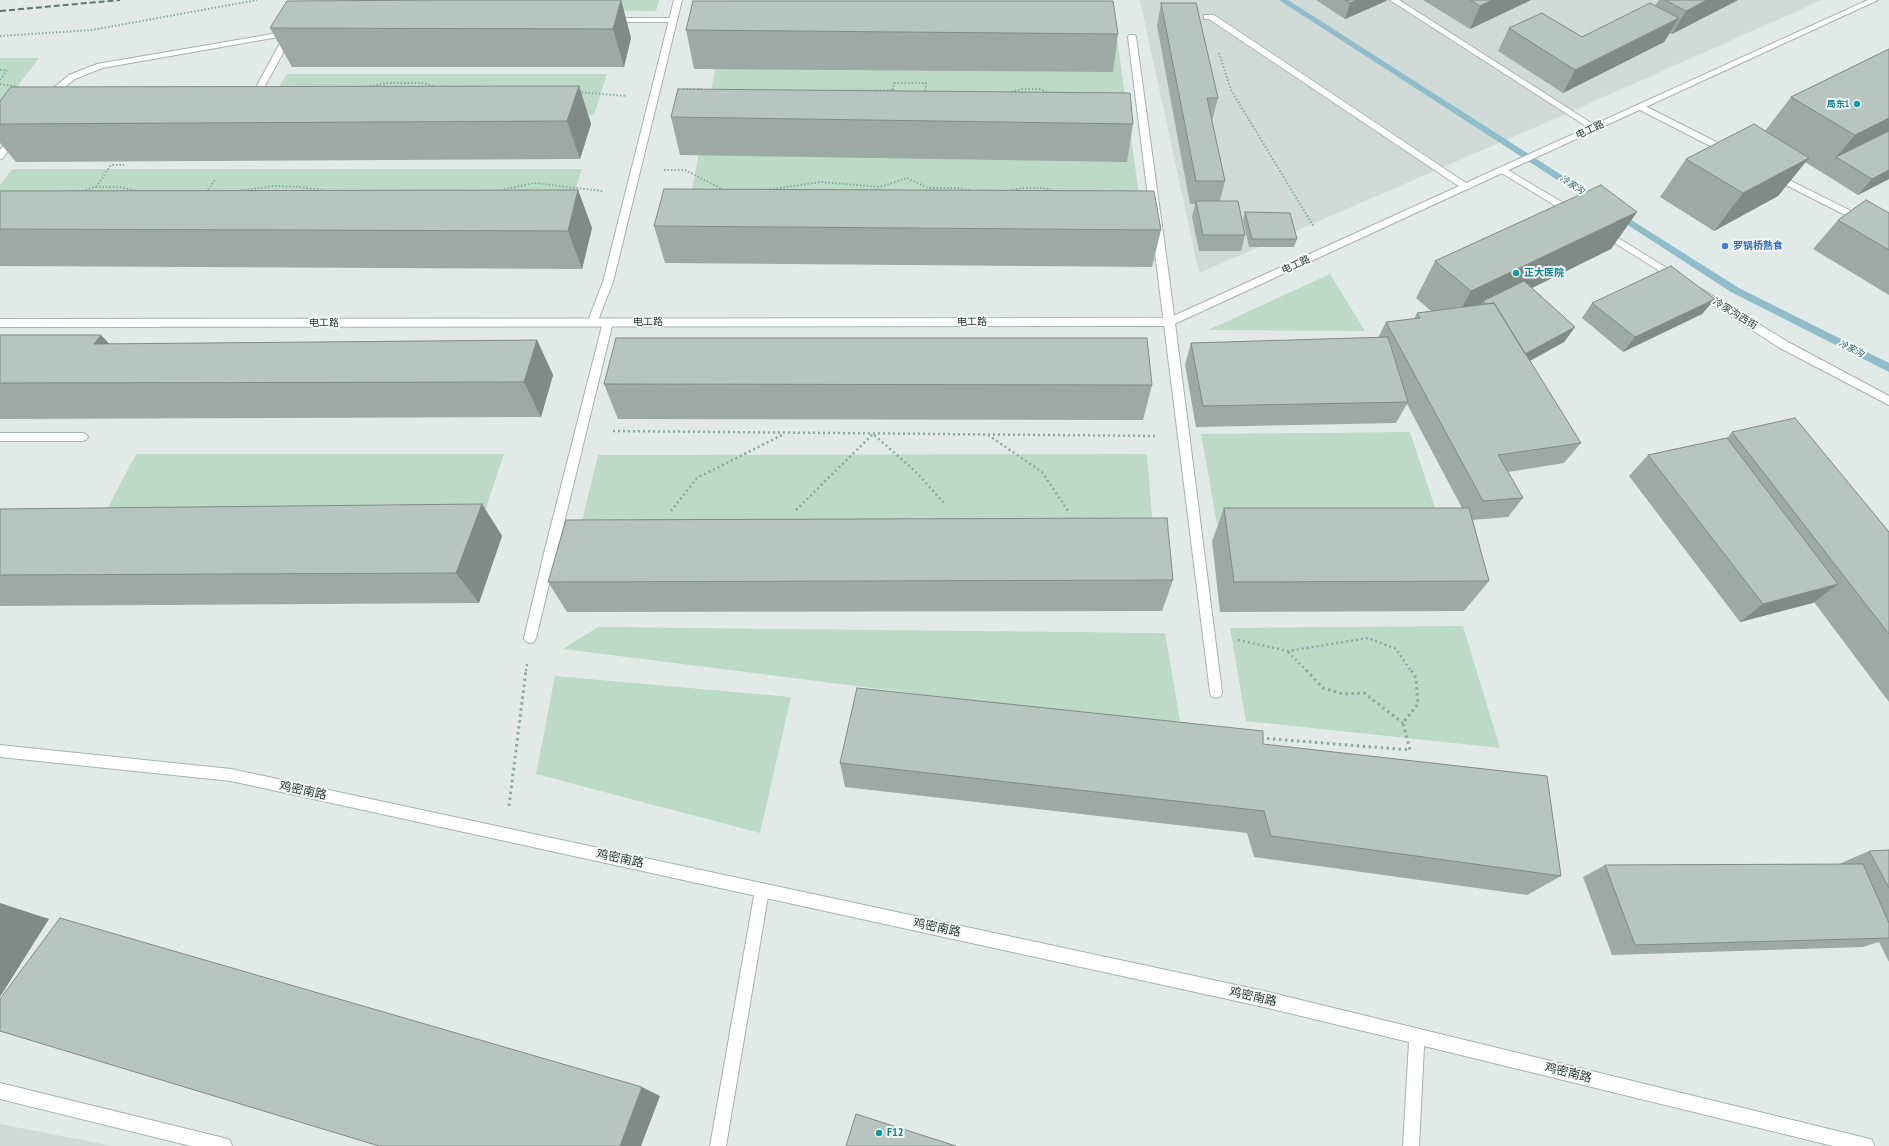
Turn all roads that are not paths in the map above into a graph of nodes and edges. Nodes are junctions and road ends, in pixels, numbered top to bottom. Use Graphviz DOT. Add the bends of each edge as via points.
graph roads {
  1 [pos="678,0"];
  2 [pos="1394,0"];
  3 [pos="1874,0"];
  4 [pos="1208,17"];
  5 [pos="602,20"];
  6 [pos="673,20"];
  7 [pos="1132,37"];
  8 [pos="43,100"];
  9 [pos="243,104"];
  10 [pos="1641,107"];
  11 [pos="22,127"];
  12 [pos="1595,128"];
  13 [pos="0,156"];
  14 [pos="1737,156"];
  15 [pos="1503,170"];
  16 [pos="1765,170"];
  17 [pos="1466,186"];
  18 [pos="1579,216"];
  19 [pos="1598,229"];
  20 [pos="1889,234"];
  21 [pos="608,322"];
  22 [pos="1170,322"];
  23 [pos="0,323"];
  24 [pos="592,323"];
  25 [pos="1889,401"];
  26 [pos="0,437"];
  27 [pos="82,437"];
  28 [pos="530,638"];
  29 [pos="1216,692"];
  30 [pos="0,751"];
  31 [pos="762,890"];
  32 [pos="1417,1036"];
  33 [pos="0,1091"];
  34 [pos="224,1146"];
  35 [pos="718,1146"];
  36 [pos="1411,1146"];
  37 [pos="1866,1146"];
  1 -- 6 [label="street"];
  2 -- 12 [label="street"];
  3 -- 10 [label="street, 电工路"];
  4 -- 17 [label="street"];
  5 -- 6 [label="street"];
  6 -- 24 [label="street" via="608,282"];
  7 -- 22 [label="street"];
  8 -- 9 [label="street" via="72,77 100,66 294,32 251,104"];
  10 -- 12 [label="street, 电工路"];
  10 -- 14 [label="street"];
  11 -- 13 [label="street"];
  12 -- 15 [label="street, 电工路"];
  15 -- 17 [label="street, 电工路"];
  15 -- 18 [label="street"];
  16 -- 20 [label="street"];
  17 -- 22 [label="street, 电工路"];
  19 -- 25 [label="street, 冷家沟西街" via="1784,345"];
  21 -- 22 [label="street, 电工路"];
  21 -- 24 [label="street, 电工路"];
  21 -- 28 [label="street"];
  22 -- 29 [label="street"];
  23 -- 24 [label="street, 电工路"];
  26 -- 27 [label="street"];
  30 -- 31 [label="street, 鸡密南路" via="231,775"];
  31 -- 32 [label="street, 鸡密南路" via="1264,999"];
  31 -- 35 [label="street"];
  32 -- 36 [label="street"];
  32 -- 37 [label="street, 鸡密南路"];
  33 -- 34 [label="street"];
}
